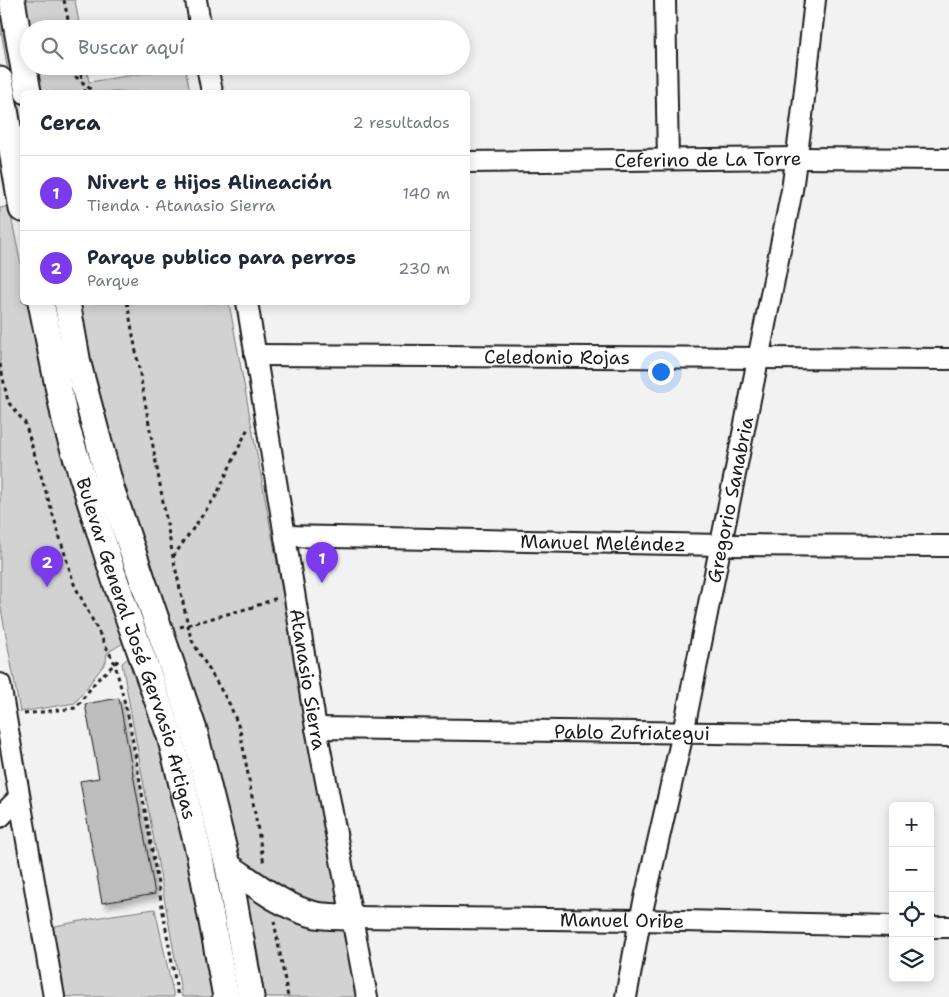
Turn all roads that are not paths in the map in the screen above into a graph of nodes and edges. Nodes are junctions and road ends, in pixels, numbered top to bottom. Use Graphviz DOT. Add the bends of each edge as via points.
graph roads {
  1 [pos="12,0"];
  2 [pos="196,0"];
  3 [pos="664,0"];
  4 [pos="815,0"];
  5 [pos="199,20"];
  6 [pos="20,46"];
  7 [pos="25,75"];
  8 [pos="209,75"];
  9 [pos="0,80"];
  10 [pos="28,90"];
  11 [pos="212,90"];
  12 [pos="797,158"];
  13 [pos="949,159"];
  14 [pos="668,160"];
  15 [pos="470,162"];
  16 [pos="20,197"];
  17 [pos="42,305"];
  18 [pos="68,305"];
  19 [pos="247,305"];
  20 [pos="255,354"];
  21 [pos="759,358"];
  22 [pos="949,359"];
  23 [pos="285,536"];
  24 [pos="721,545"];
  25 [pos="949,546"];
  26 [pos="0,684"];
  27 [pos="316,728"];
  28 [pos="683,733"];
  29 [pos="949,736"];
  30 [pos="19,798"];
  31 [pos="0,817"];
  32 [pos="228,866"];
  33 [pos="352,917"];
  34 [pos="640,920"];
  35 [pos="889,926"];
  36 [pos="934,927"];
  37 [pos="949,927"];
  38 [pos="54,997"];
  39 [pos="226,997"];
  40 [pos="251,997"];
  41 [pos="367,997"];
  42 [pos="626,997"];
  1 -- 6 [label="main road"];
  2 -- 5 [label="street"];
  3 -- 14 [label="street"];
  4 -- 12 [label="street, Gregorio Sanabria"];
  7 -- 10 [label="main road"];
  8 -- 11 [label="street"];
  9 -- 16 [label="main road"];
  12 -- 13 [label="street, Ceferino de La Torre"];
  12 -- 14 [label="street, Ceferino de La Torre"];
  12 -- 21 [label="street, Gregorio Sanabria"];
  14 -- 15 [label="street, Ceferino de La Torre"];
  17 -- 39 [label="main road, Bulevar General José Gervasio Artigas" via="66,425 114,577 170,736 200,857"];
  18 -- 32 [label="main road, Bulevar General José Gervasio Artigas" via="78,364 111,488 194,730"];
  19 -- 20 [label="street, Atanasio Sierra"];
  20 -- 21 [label="street, Celedonio Rojas"];
  20 -- 23 [label="street, Atanasio Sierra"];
  21 -- 22 [label="street, Celedonio Rojas"];
  21 -- 24 [label="street, Gregorio Sanabria"];
  23 -- 24 [label="street, Manuel Meléndez"];
  23 -- 27 [label="street, Atanasio Sierra"];
  24 -- 25 [label="street, Manuel Meléndez"];
  24 -- 28 [label="street, Gregorio Sanabria"];
  26 -- 30 [label="street"];
  27 -- 28 [label="street, Pablo Zufriategui"];
  27 -- 33 [label="street, Atanasio Sierra"];
  28 -- 29 [label="street, Pablo Zufriategui"];
  28 -- 34 [label="street, Gregorio Sanabria"];
  30 -- 31 [label="street"];
  30 -- 38 [label="street"];
  32 -- 33 [label="main road" via="297,908 316,914"];
  32 -- 40 [label="main road, Bulevar General José Gervasio Artigas"];
  33 -- 34 [label="street, Manuel Oribe"];
  33 -- 41 [label="street, Atanasio Sierra"];
  34 -- 35 [label="street, Manuel Oribe"];
  34 -- 42 [label="street, Gregorio Sanabria"];
  36 -- 37 [label="street"];
}
